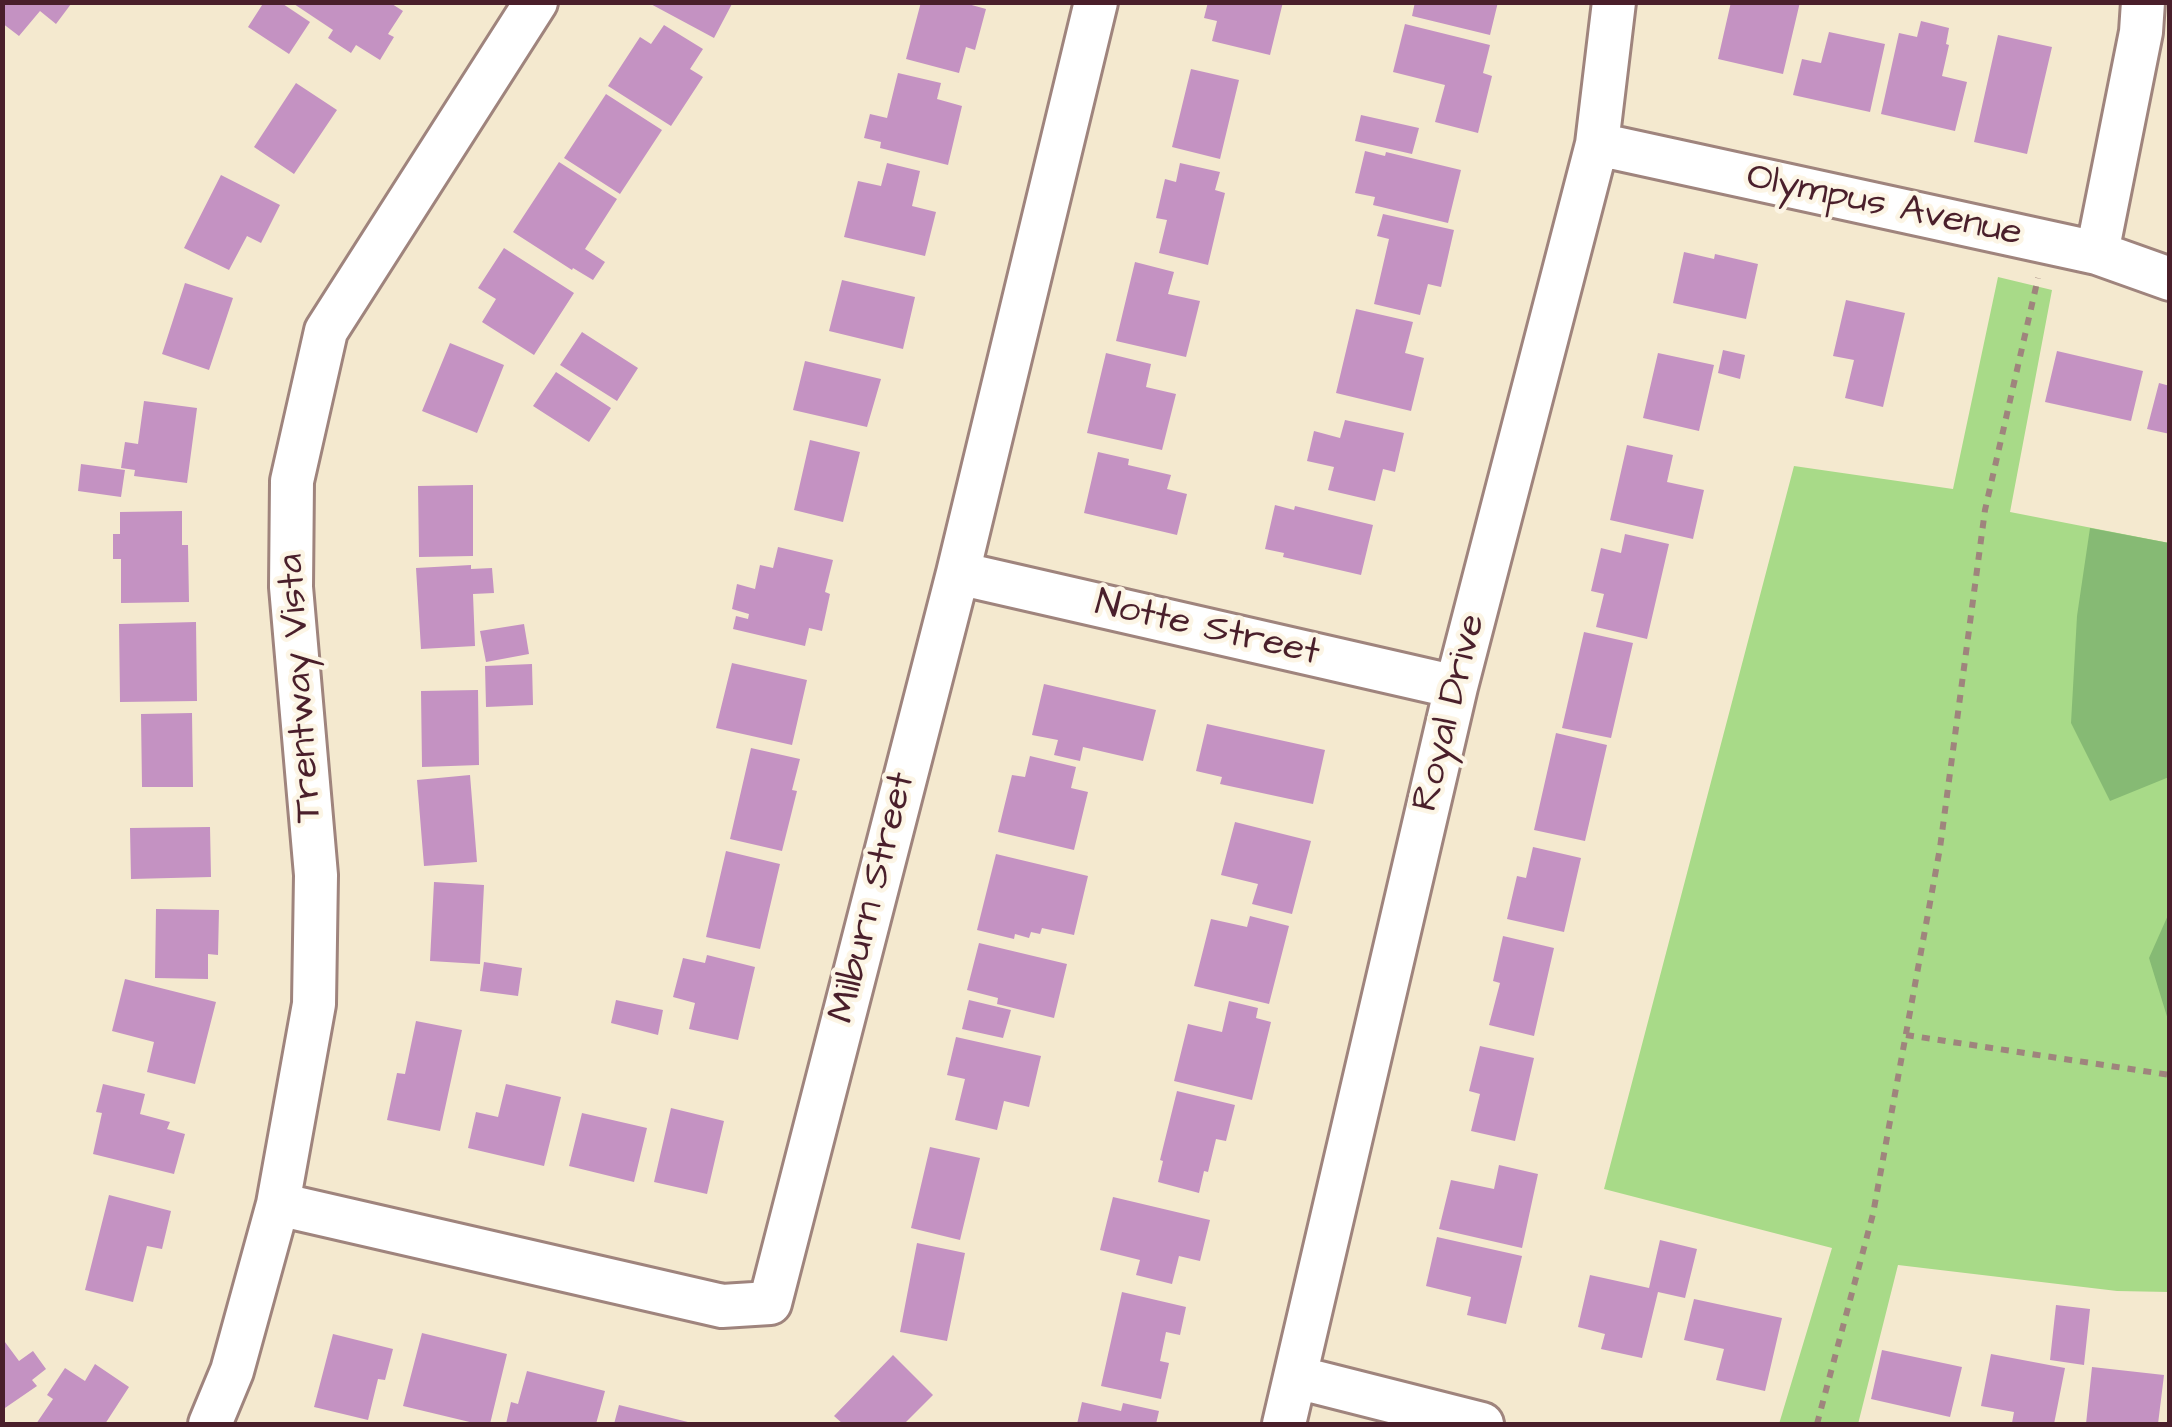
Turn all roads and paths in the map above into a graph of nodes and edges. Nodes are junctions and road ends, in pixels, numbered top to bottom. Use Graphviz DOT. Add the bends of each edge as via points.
graph roads {
  1 [pos="536,2"];
  2 [pos="1096,2"];
  3 [pos="1614,2"];
  4 [pos="2143,2"];
  5 [pos="1597,144"];
  6 [pos="2047,242"];
  7 [pos="2097,254"];
  8 [pos="2170,279"];
  9 [pos="958,574"];
  10 [pos="1456,687"];
  11 [pos="1906,1035"];
  12 [pos="2170,1075"];
  13 [pos="278,1204"];
  14 [pos="1296,1376"];
  15 [pos="210,1424"];
  16 [pos="1284,1424"];
  17 [pos="1482,1424"];
  18 [pos="1817,1424"];
  1 -- 13 [label="street, Trentway Vista" via="326,331 292,480 291,587 316,874 314,1004"];
  2 -- 9 [label="street, Milburn Street"];
  3 -- 5 [label="street, Royal Drive"];
  4 -- 7 [label="street"];
  5 -- 6 [label="street, Olympus Avenue"];
  5 -- 10 [label="street, Royal Drive"];
  6 -- 7 [label="street, Olympus Avenue"];
  6 -- 11 [label="path" via="1985,510 1940,848"];
  7 -- 8 [label="street, Olympus Avenue"];
  9 -- 10 [label="street, Notte Street"];
  9 -- 13 [label="street, Milburn Street" via="770,1303 722,1306"];
  10 -- 14 [label="street, Royal Drive"];
  11 -- 12 [label="path"];
  11 -- 18 [label="path" via="1874,1214"];
  13 -- 15 [label="street, Trentway Vista" via="232,1371"];
  14 -- 16 [label="street, Royal Drive"];
  14 -- 17 [label="street"];
}
